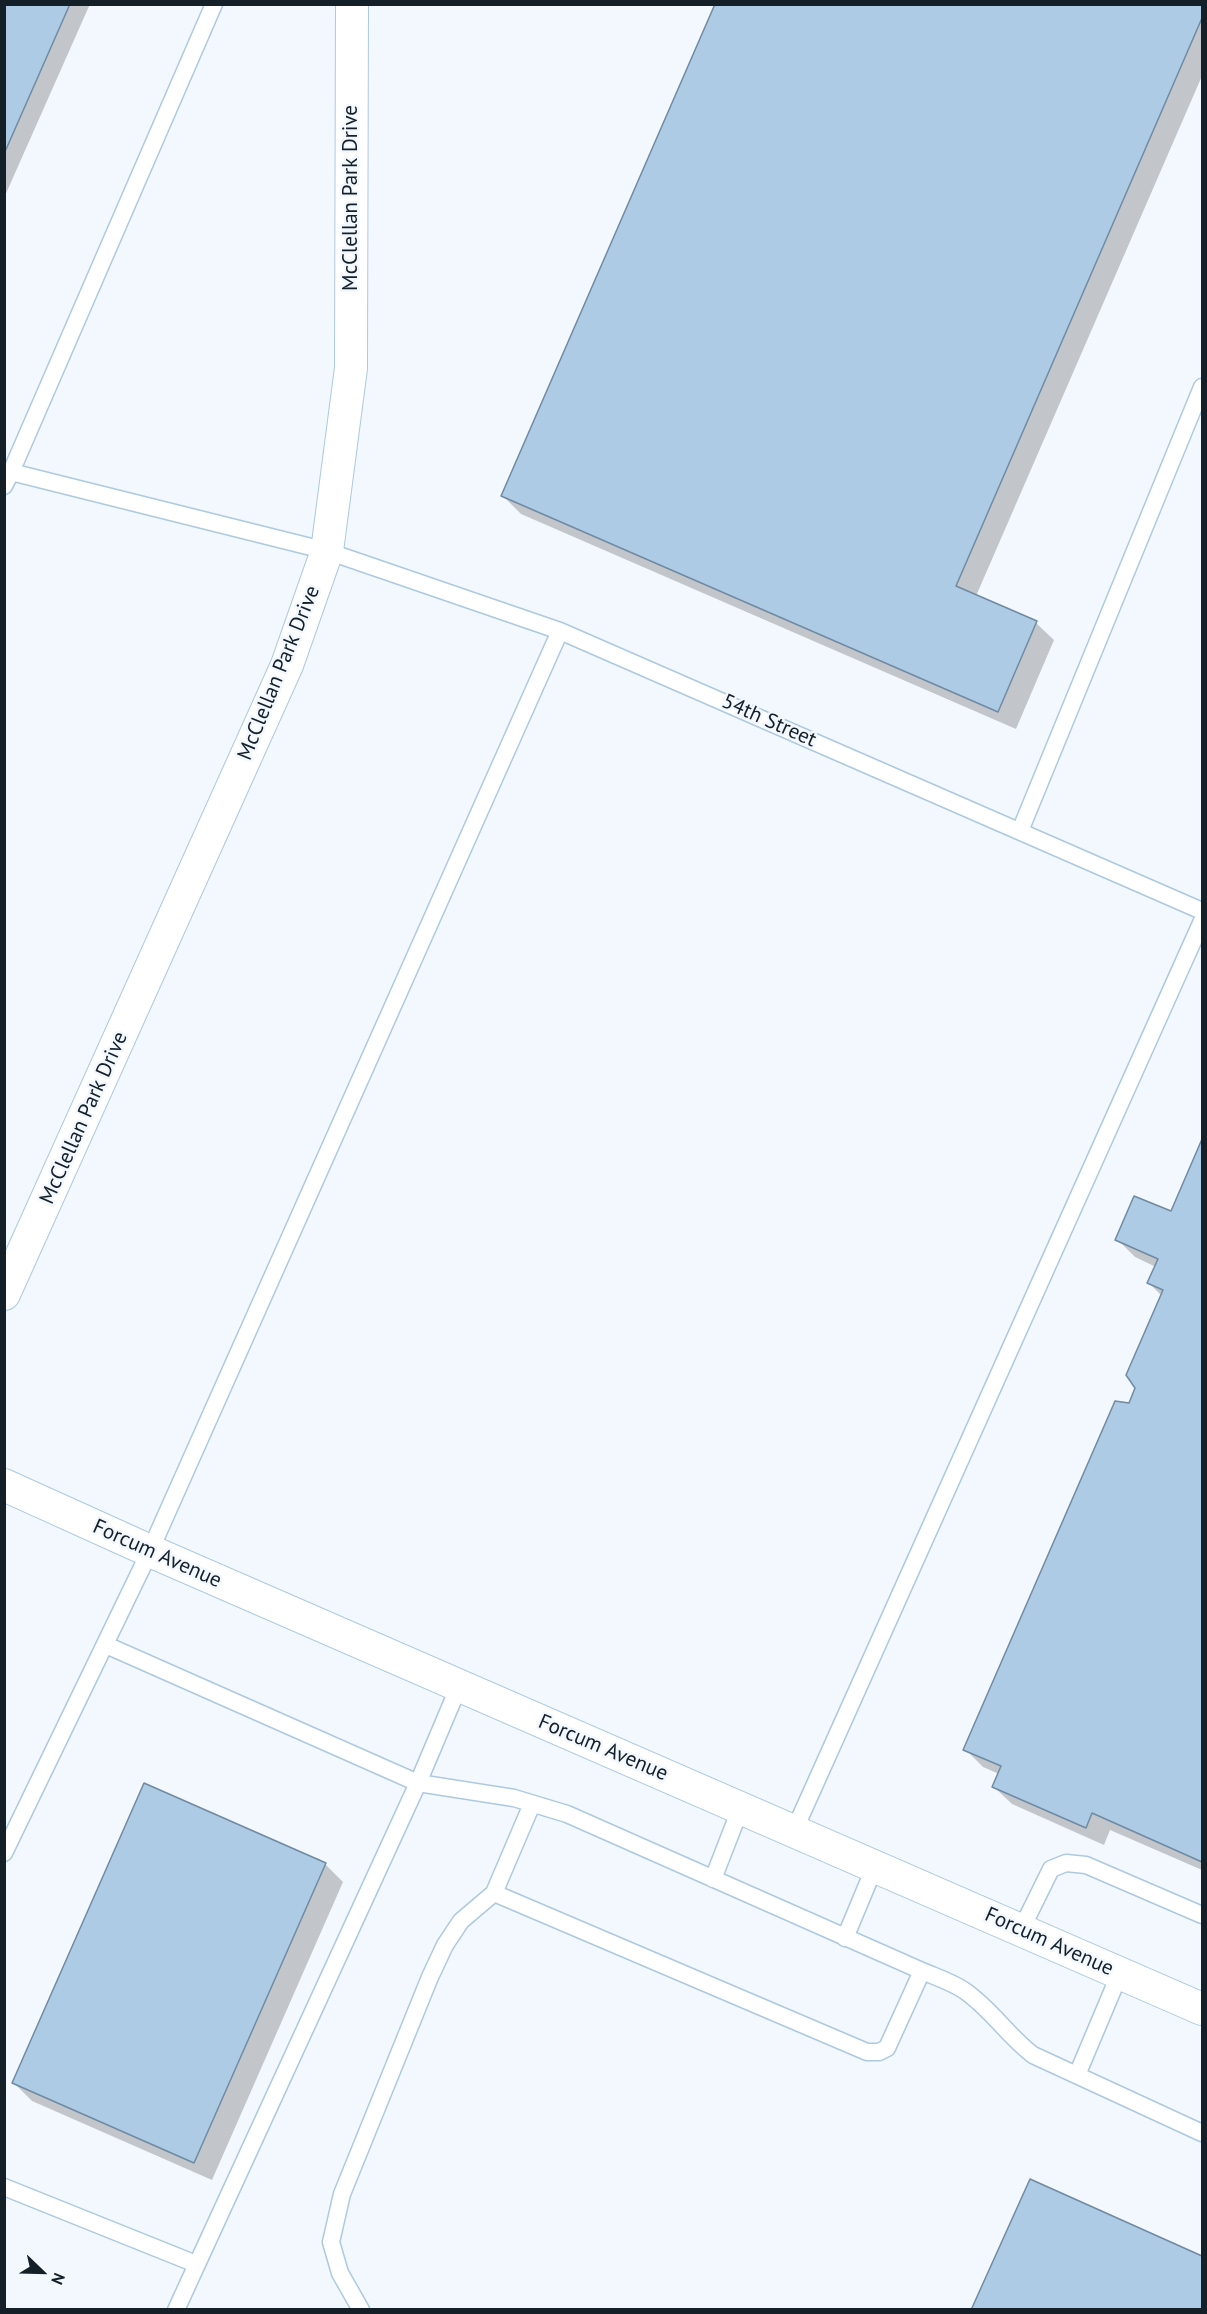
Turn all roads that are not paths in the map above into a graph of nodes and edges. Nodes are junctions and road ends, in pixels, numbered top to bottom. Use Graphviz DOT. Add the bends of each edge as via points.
graph roads {
  1 [pos="214,4"];
  2 [pos="352,4"];
  3 [pos="1203,387"];
  4 [pos="8,479"];
  5 [pos="327,551"];
  6 [pos="560,631"];
  7 [pos="1020,831"];
  8 [pos="1203,911"];
  9 [pos="1203,921"];
  10 [pos="4,1294"];
  11 [pos="4,1485"];
  12 [pos="150,1551"];
  13 [pos="106,1645"];
  14 [pos="459,1686"];
  15 [pos="418,1783"];
  16 [pos="532,1804"];
  17 [pos="741,1807"];
  18 [pos="794,1831"];
  19 [pos="4,1853"];
  20 [pos="875,1866"];
  21 [pos="713,1879"];
  22 [pos="494,1893"];
  23 [pos="1203,1915"];
  24 [pos="1021,1930"];
  25 [pos="845,1938"];
  26 [pos="922,1971"];
  27 [pos="1120,1973"];
  28 [pos="1203,2009"];
  29 [pos="1077,2075"];
  30 [pos="1203,2133"];
  31 [pos="4,2187"];
  32 [pos="196,2264"];
  33 [pos="176,2310"];
  34 [pos="361,2310"];
  1 -- 4 [label="lane"];
  2 -- 5 [label="street, McClellan Park Drive" via="351,368"];
  3 -- 7 [label="lane"];
  4 -- 5 [label="lane, 54th Street"];
  5 -- 6 [label="lane, 54th Street"];
  5 -- 10 [label="street, McClellan Park Drive" via="287,665"];
  6 -- 7 [label="lane, 54th Street"];
  6 -- 12 [label="lane"];
  7 -- 8 [label="lane, 54th Street"];
  9 -- 18 [label="lane"];
  11 -- 12 [label="street, Forcum Avenue"];
  12 -- 13 [label="lane"];
  12 -- 14 [label="street, Forcum Avenue"];
  13 -- 15 [label="lane"];
  13 -- 19 [label="lane"];
  14 -- 15 [label="lane"];
  14 -- 17 [label="street, Forcum Avenue"];
  15 -- 16 [label="lane"];
  15 -- 32 [label="lane"];
  16 -- 21 [label="lane" via="567,1814"];
  16 -- 22 [label="lane"];
  17 -- 18 [label="street, Forcum Avenue"];
  17 -- 21 [label="lane"];
  18 -- 20 [label="street, Forcum Avenue"];
  20 -- 24 [label="street, Forcum Avenue"];
  20 -- 25 [label="lane"];
  21 -- 25 [label="lane"];
  22 -- 26 [label="lane" via="867,2052 887,2048"];
  22 -- 34 [label="lane" via="460,1921 445,1945 342,2194 331,2242 340,2273"];
  23 -- 24 [label="lane" via="1086,1865 1066,1863 1051,1869"];
  24 -- 27 [label="street, Forcum Avenue"];
  25 -- 26 [label="lane"];
  26 -- 29 [label="lane" via="964,1990 1033,2055"];
  27 -- 28 [label="street, Forcum Avenue"];
  27 -- 29 [label="lane"];
  29 -- 30 [label="lane"];
  31 -- 32 [label="lane"];
  32 -- 33 [label="lane"];
}
